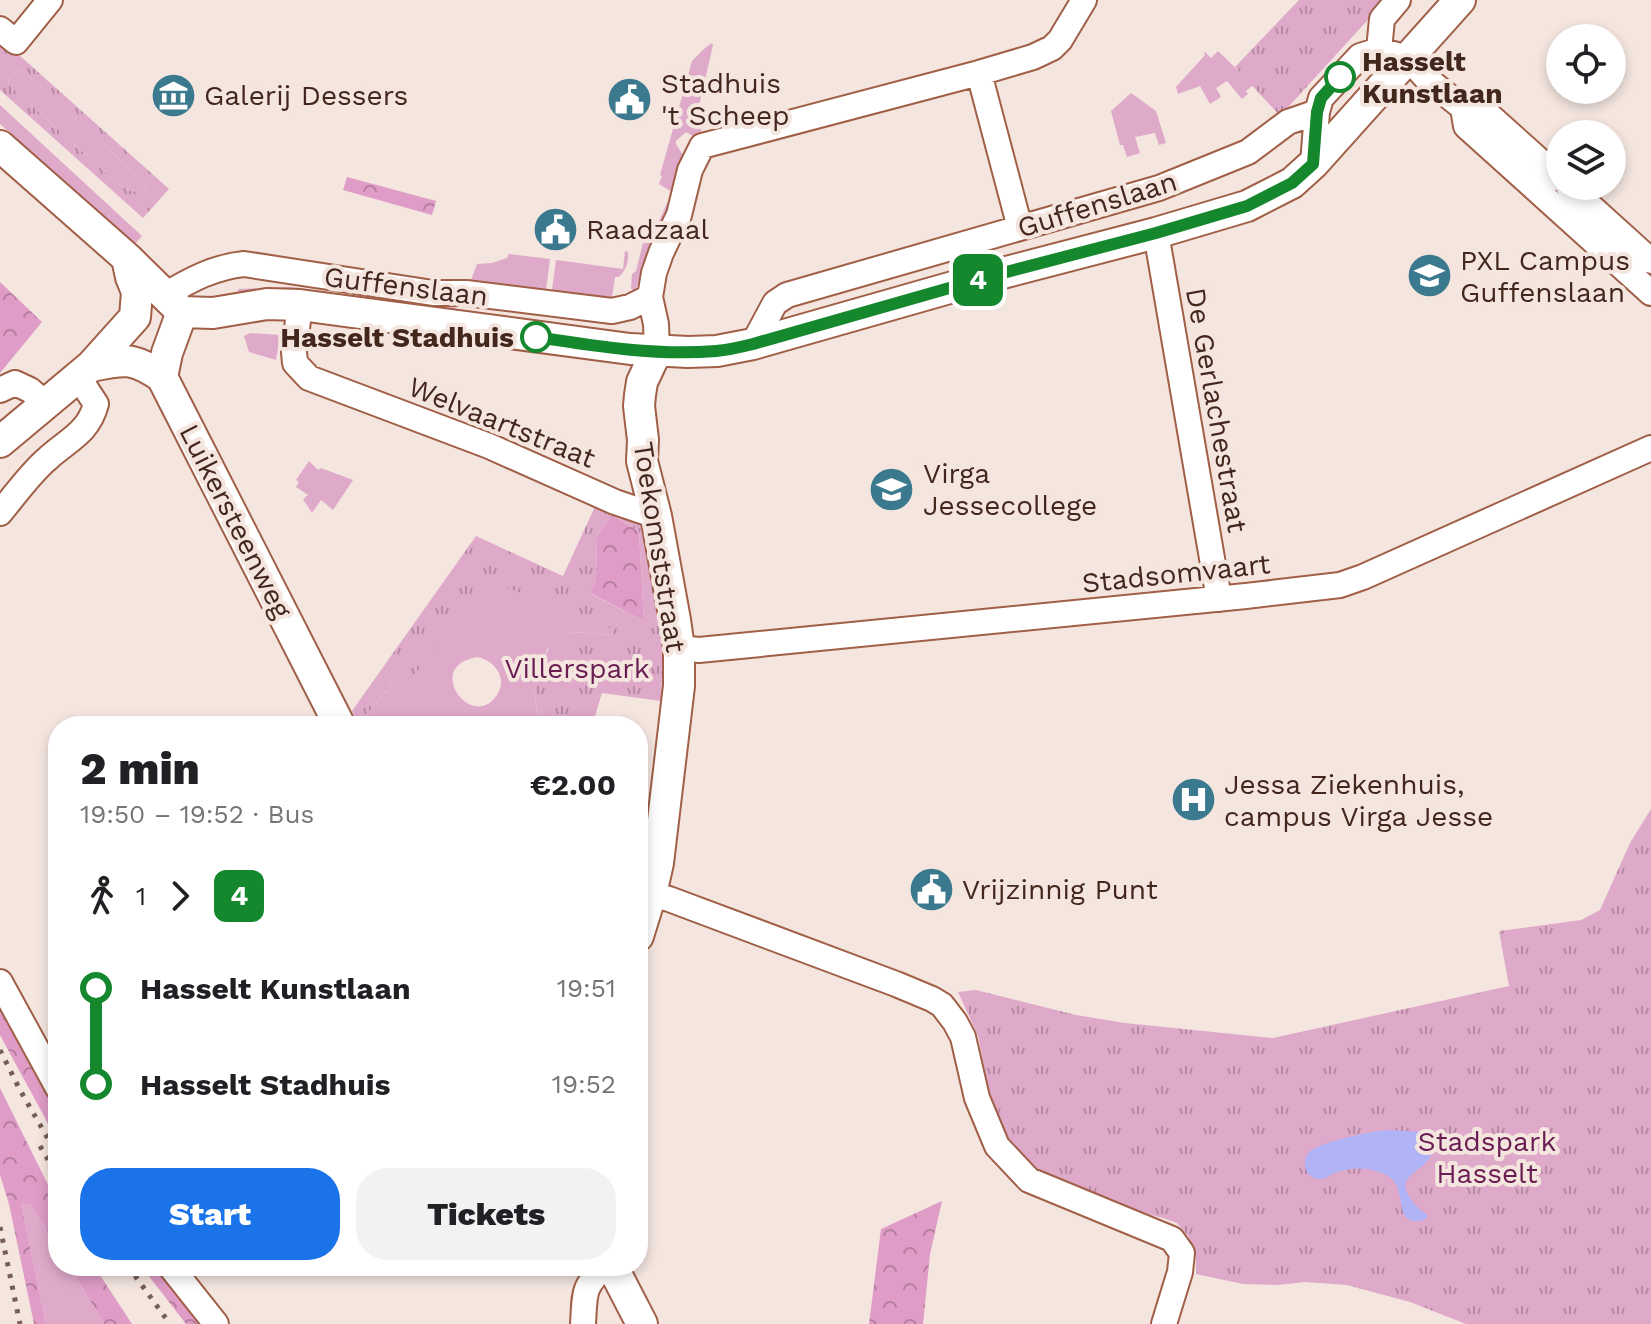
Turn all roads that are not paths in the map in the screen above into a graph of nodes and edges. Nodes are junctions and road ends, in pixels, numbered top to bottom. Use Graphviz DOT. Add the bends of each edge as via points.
graph roads {
  1 [pos="50,0"];
  2 [pos="1084,0"];
  3 [pos="1398,0"];
  4 [pos="1460,0"];
  5 [pos="8,35"];
  6 [pos="1379,50"];
  7 [pos="1408,58"];
  8 [pos="979,73"];
  9 [pos="1463,108"];
  10 [pos="1317,112"];
  11 [pos="0,146"];
  12 [pos="1313,164"];
  13 [pos="1546,166"];
  14 [pos="1583,200"];
  15 [pos="1020,228"];
  16 [pos="1156,233"];
  17 [pos="127,258"];
  18 [pos="1651,261"];
  19 [pos="1651,293"];
  20 [pos="650,297"];
  21 [pos="174,303"];
  22 [pos="300,305"];
  23 [pos="135,317"];
  24 [pos="753,344"];
  25 [pos="657,350"];
  26 [pos="85,372"];
  27 [pos="162,377"];
  28 [pos="0,390"];
  29 [pos="45,403"];
  30 [pos="0,442"];
  31 [pos="1651,448"];
  32 [pos="0,513"];
  33 [pos="656,516"];
  34 [pos="1219,599"];
  35 [pos="679,648"];
  36 [pos="335,716"];
  37 [pos="651,894"];
  38 [pos="648,904"];
  39 [pos="0,982"];
  40 [pos="48,1070"];
  41 [pos="178,1276"];
  42 [pos="595,1276"];
  43 [pos="617,1276"];
  44 [pos="216,1324"];
  45 [pos="583,1324"];
  46 [pos="642,1324"];
  47 [pos="1164,1324"];
  1 -- 5 [label="street"];
  2 -- 8 [label="street" via="1052,48"];
  3 -- 6 [label="street" via="1382,19"];
  4 -- 7 [label="main road, Guffenslaan"];
  6 -- 7 [label="street"];
  6 -- 10 [label="street" via="1360,56 1321,98"];
  7 -- 9 [label="street"];
  7 -- 12 [label="main road, Guffenslaan"];
  8 -- 15 [label="street"];
  8 -- 20 [label="street" via="702,146 654,273"];
  9 -- 13 [label="street" via="1482,109"];
  9 -- 19 [label="street" via="1466,126"];
  10 -- 12 [label="street"];
  10 -- 15 [label="street, Guffenslaan" via="1288,122 1248,152 1159,188"];
  11 -- 17 [label="main road"];
  12 -- 16 [label="main road, Guffenslaan" via="1292,183 1247,206"];
  14 -- 18 [label="street"];
  15 -- 24 [label="street, Guffenslaan" via="787,295 775,303"];
  16 -- 24 [label="main road, Guffenslaan"];
  16 -- 34 [label="street, De Gerlachestraat"];
  17 -- 21 [label="main road"];
  17 -- 23 [label="main road" via="137,292"];
  20 -- 21 [label="street, Guffenslaan" via="612,311 433,293 244,264 199,275"];
  20 -- 25 [label="street"];
  21 -- 22 [label="main road, Guffenslaan" via="194,314"];
  21 -- 23 [label="main road"];
  21 -- 26 [label="main road" via="147,336"];
  21 -- 27 [label="main road"];
  22 -- 25 [label="main road, Guffenslaan"];
  22 -- 33 [label="street, Welvaartstraat" via="295,363 309,378"];
  23 -- 26 [label="main road"];
  24 -- 25 [label="main road, Guffenslaan" via="717,351"];
  25 -- 33 [label="main road, Toekomststraat" via="642,382 639,406 642,461"];
  26 -- 27 [label="main road" via="122,360 144,364"];
  26 -- 29 [label="main road"];
  26 -- 32 [label="street" via="96,404 92,418 45,460"];
  27 -- 36 [label="main road, Luikersteenweg"];
  28 -- 29 [label="street" via="15,383"];
  29 -- 30 [label="main road"];
  31 -- 34 [label="street, Stadsomvaart" via="1363,577 1327,587"];
  33 -- 35 [label="main road, Toekomststraat"];
  34 -- 35 [label="street, Stadsomvaart" via="714,649"];
  35 -- 37 [label="main road, Toekomststraat" via="679,686"];
  37 -- 38 [label="main road, Toekomststraat"];
  37 -- 47 [label="street" via="942,1005 963,1037 977,1098 997,1146 1029,1180 1172,1239 1182,1253"];
  39 -- 40 [label="street"];
  41 -- 44 [label="street"];
  42 -- 45 [label="street" via="585,1290"];
  43 -- 46 [label="main road"];
}
